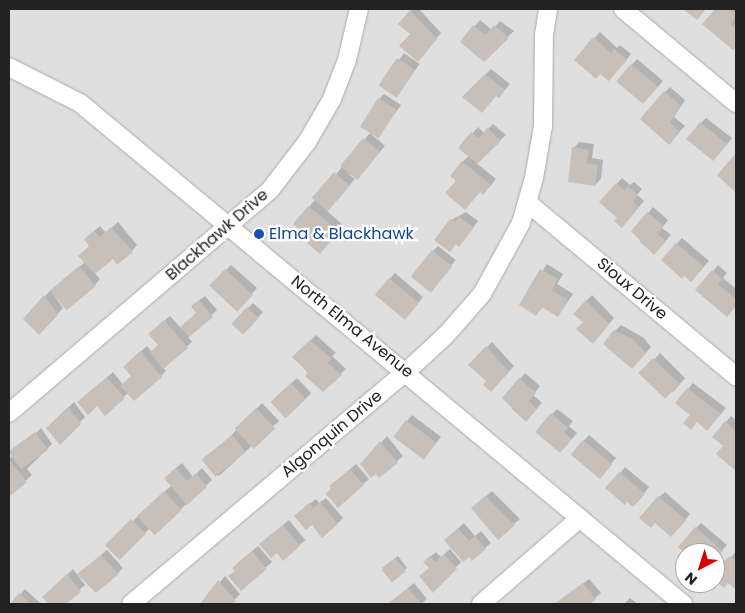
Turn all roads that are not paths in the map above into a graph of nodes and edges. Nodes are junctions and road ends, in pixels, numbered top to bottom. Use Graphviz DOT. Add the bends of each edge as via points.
graph roads {
  1 [pos="359,9"];
  2 [pos="548,9"];
  3 [pos="623,9"];
  4 [pos="9,67"];
  5 [pos="736,103"];
  6 [pos="528,203"];
  7 [pos="229,226"];
  8 [pos="406,372"];
  9 [pos="736,376"];
  10 [pos="9,413"];
  11 [pos="580,518"];
  12 [pos="131,604"];
  13 [pos="481,604"];
  14 [pos="683,604"];
  1 -- 7 [label="street, Blackhawk Drive" via="340,80 313,133 270,190"];
  2 -- 6 [label="street, Algonquin Drive" via="544,35 543,126"];
  3 -- 5 [label="street"];
  4 -- 7 [label="street, North Elma Avenue" via="80,103"];
  6 -- 8 [label="street, Algonquin Drive" via="482,294 446,335"];
  6 -- 9 [label="street, Sioux Drive"];
  7 -- 8 [label="street, North Elma Avenue"];
  7 -- 10 [label="street, Blackhawk Drive"];
  8 -- 11 [label="street, North Elma Avenue"];
  8 -- 12 [label="street, Algonquin Drive"];
  11 -- 13 [label="street"];
  11 -- 14 [label="street, North Elma Avenue"];
}
